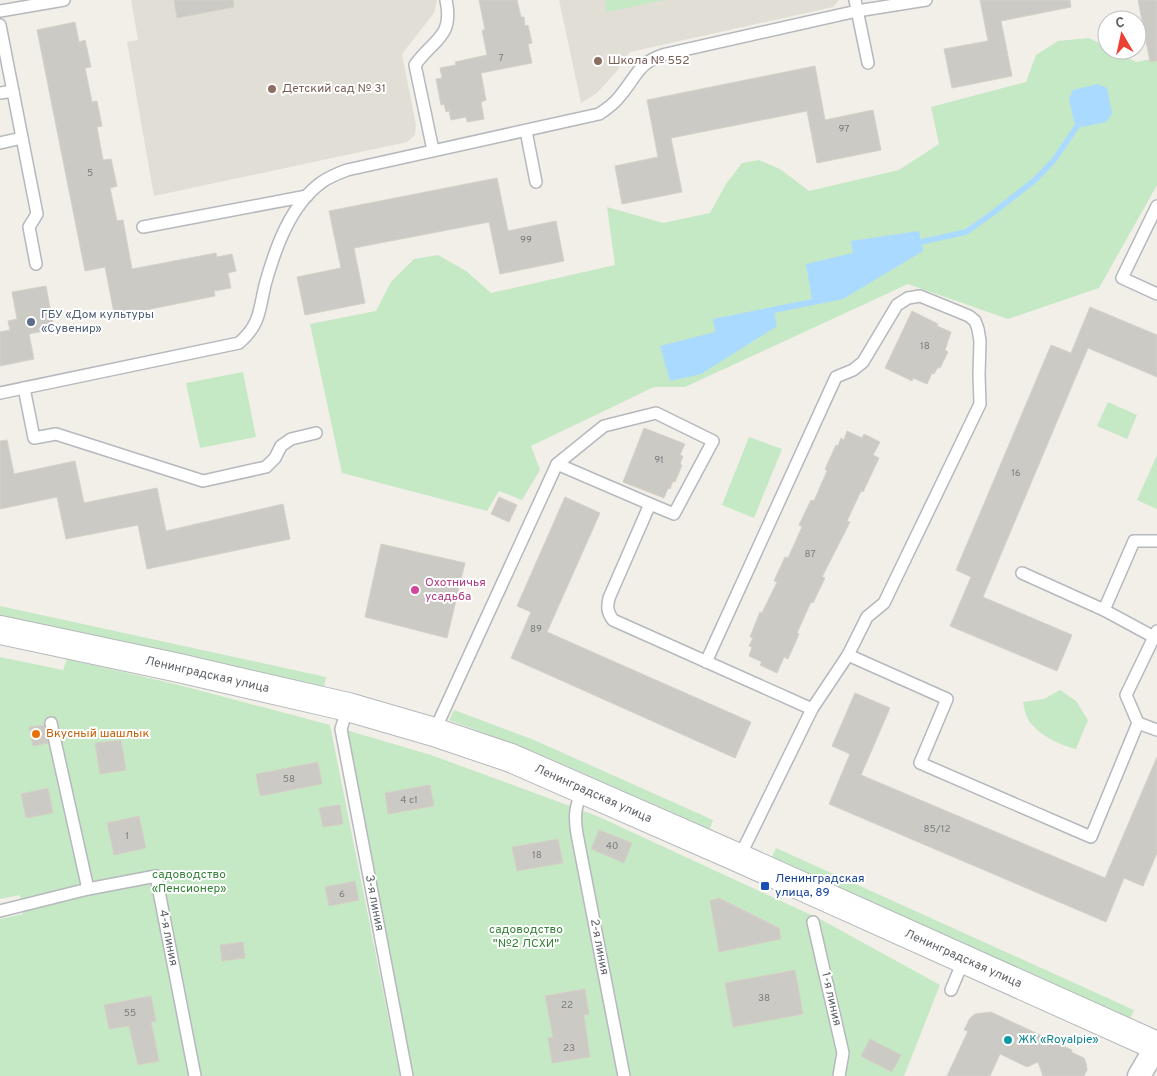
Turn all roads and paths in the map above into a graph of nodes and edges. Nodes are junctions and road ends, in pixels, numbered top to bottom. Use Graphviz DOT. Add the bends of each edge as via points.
graph roads {
  1 [pos="64,0"];
  2 [pos="446,0"];
  3 [pos="926,0"];
  4 [pos="856,6"];
  5 [pos="0,11"];
  6 [pos="0,24"];
  7 [pos="868,63"];
  8 [pos="13,91"];
  9 [pos="0,93"];
  10 [pos="526,130"];
  11 [pos="22,138"];
  12 [pos="0,143"];
  13 [pos="434,150"];
  14 [pos="536,182"];
  15 [pos="307,196"];
  16 [pos="1157,206"];
  17 [pos="143,227"];
  18 [pos="36,264"];
  19 [pos="1157,294"];
  20 [pos="24,388"];
  21 [pos="0,392"];
  22 [pos="316,433"];
  23 [pos="557,464"];
  24 [pos="650,504"];
  25 [pos="1157,541"];
  26 [pos="1022,573"];
  27 [pos="1104,610"];
  28 [pos="0,630"];
  29 [pos="1156,634"];
  30 [pos="848,655"];
  31 [pos="706,662"];
  32 [pos="812,709"];
  33 [pos="344,718"];
  34 [pos="51,723"];
  35 [pos="1138,723"];
  36 [pos="1157,730"];
  37 [pos="434,732"];
  38 [pos="583,790"];
  39 [pos="739,858"];
  40 [pos="88,889"];
  41 [pos="0,911"];
  42 [pos="813,922"];
  43 [pos="964,959"];
  44 [pos="950,990"];
  45 [pos="1157,1046"];
  46 [pos="195,1076"];
  47 [pos="407,1076"];
  48 [pos="624,1076"];
  49 [pos="839,1076"];
  50 [pos="1139,1076"];
  1 -- 5 [label="lane"];
  2 -- 13 [label="lane" via="449,15 446,30 415,65"];
  3 -- 4 [label="lane"];
  4 -- 7 [label="lane"];
  4 -- 10 [label="lane" via="652,58 638,70 611,106 598,114"];
  6 -- 8 [label="lane"];
  8 -- 9 [label="lane"];
  8 -- 11 [label="lane"];
  10 -- 13 [label="lane"];
  10 -- 14 [label="lane"];
  11 -- 12 [label="lane"];
  11 -- 18 [label="lane" via="37,214 29,227"];
  13 -- 15 [label="lane" via="346,170 323,181"];
  15 -- 17 [label="lane"];
  15 -- 20 [label="lane" via="280,240 254,329 239,343"];
  16 -- 19 [label="lane" via="1122,278"];
  20 -- 21 [label="lane"];
  20 -- 22 [label="lane" via="34,438 56,434 203,481 266,468 281,446 291,439"];
  23 -- 24 [label="lane"];
  23 -- 24 [label="lane" via="604,426 656,413 713,441 674,514"];
  23 -- 37 [label="lane"];
  24 -- 31 [label="lane" via="609,598 609,614 613,620"];
  25 -- 27 [label="lane" via="1134,540"];
  26 -- 27 [label="lane"];
  27 -- 29 [label="lane"];
  28 -- 33 [label="street, Ленинградская улица" via="179,668"];
  29 -- 35 [label="lane" via="1126,695"];
  30 -- 31 [label="lane" via="866,617 884,603 980,404 980,341 975,321 920,296 908,298 897,305 863,362 836,377"];
  30 -- 32 [label="lane"];
  30 -- 35 [label="lane" via="947,699 920,763 1091,837"];
  31 -- 32 [label="lane"];
  32 -- 39 [label="lane"];
  33 -- 37 [label="street, Ленинградская улица"];
  33 -- 47 [label="lane, 3-я линия"];
  34 -- 40 [label="lane"];
  35 -- 36 [label="lane"];
  37 -- 38 [label="street, Ленинградская улица" via="511,758"];
  38 -- 39 [label="street, Ленинградская улица"];
  38 -- 48 [label="lane, 2-я линия" via="574,817"];
  39 -- 43 [label="street, Ленинградская улица"];
  40 -- 41 [label="lane, 4-я линия"];
  40 -- 46 [label="lane, 4-я линия" via="156,876"];
  42 -- 49 [label="lane, 1-я линия" via="843,1052"];
  43 -- 44 [label="lane"];
  43 -- 45 [label="street, Ленинградская улица"];
  45 -- 50 [label="street"];
}
